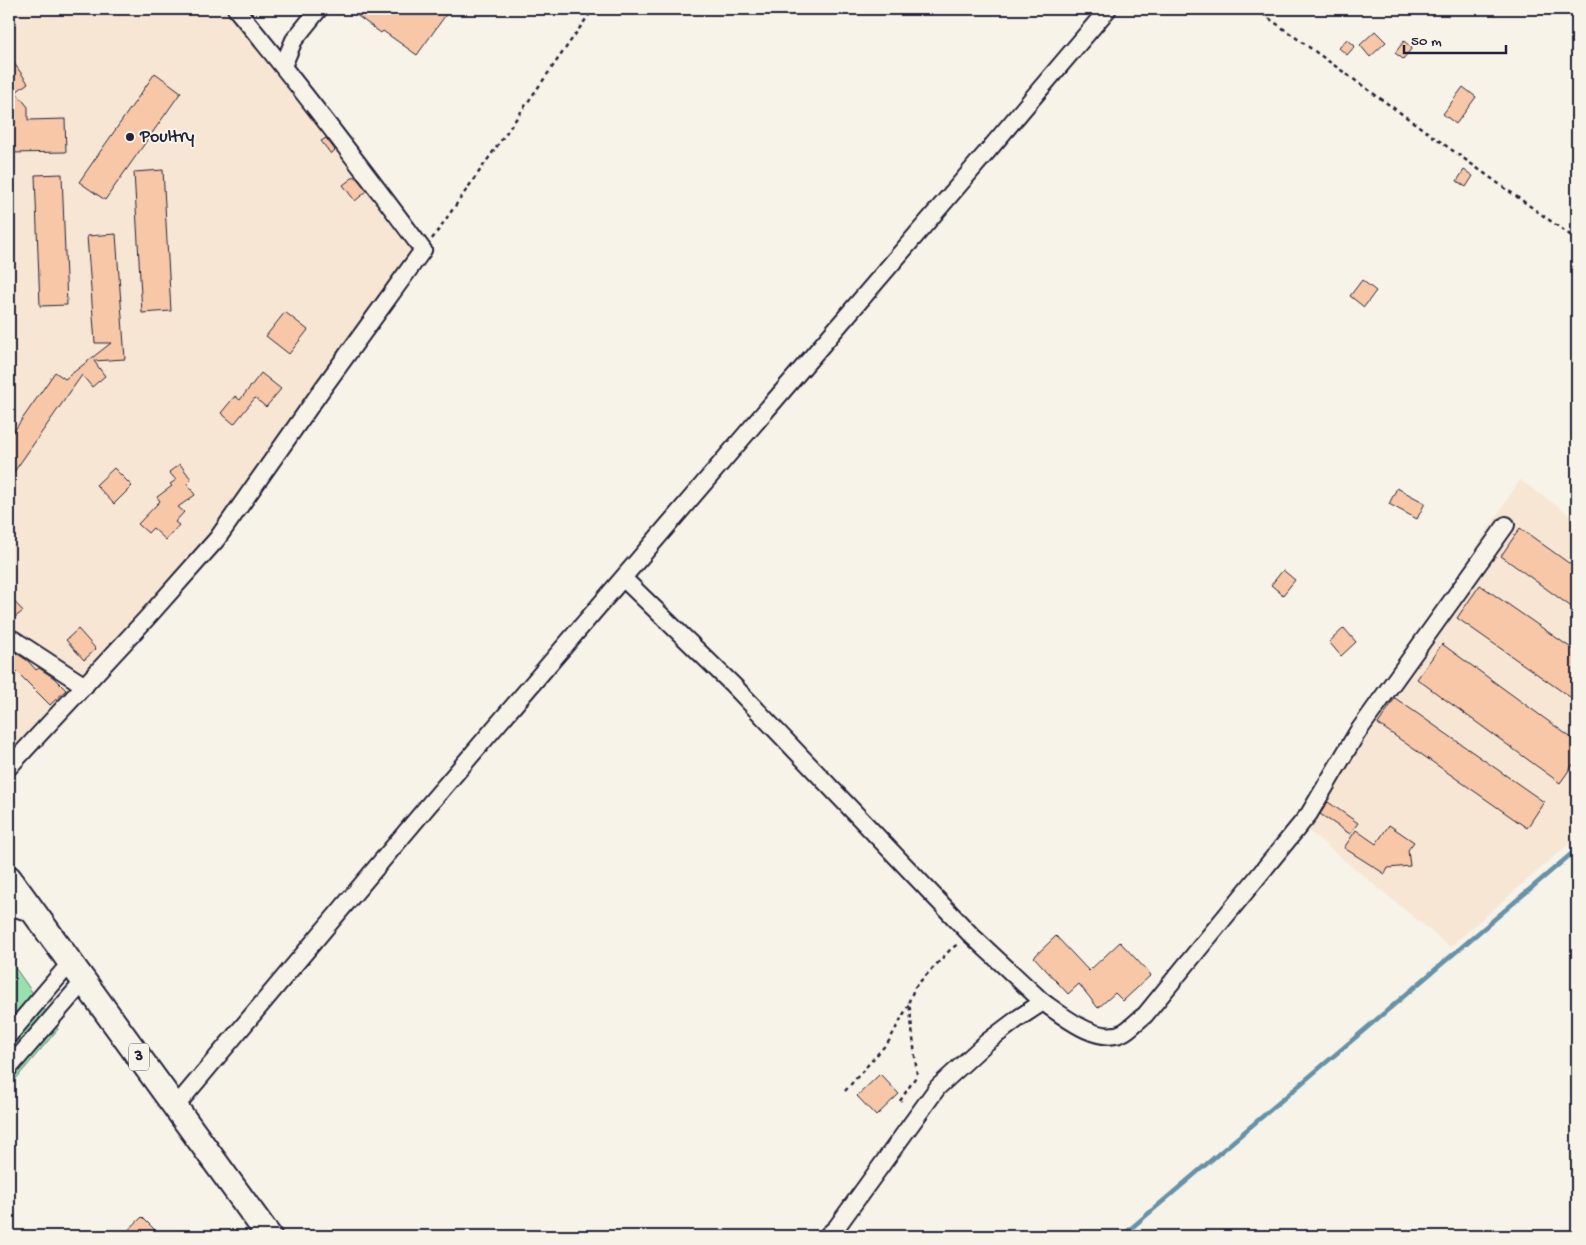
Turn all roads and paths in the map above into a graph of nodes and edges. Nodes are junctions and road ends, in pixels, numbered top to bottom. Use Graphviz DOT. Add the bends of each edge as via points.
graph roads {
  1 [pos="236,9"];
  2 [pos="319,9"];
  3 [pos="593,9"];
  4 [pos="1108,9"];
  5 [pos="1256,9"];
  6 [pos="283,66"];
  7 [pos="1577,240"];
  8 [pos="423,250"];
  9 [pos="1506,525"];
  10 [pos="624,579"];
  11 [pos="9,640"];
  12 [pos="85,686"];
  13 [pos="9,767"];
  14 [pos="9,878"];
  15 [pos="9,906"];
  16 [pos="36,915"];
  17 [pos="970,935"];
  18 [pos="71,962"];
  19 [pos="84,981"];
  20 [pos="1044,1002"];
  21 [pos="909,1003"];
  22 [pos="9,1035"];
  23 [pos="9,1068"];
  24 [pos="845,1091"];
  25 [pos="900,1101"];
  26 [pos="176,1106"];
  27 [pos="269,1236"];
  28 [pos="826,1236"];
  1 -- 6 [label="street"];
  2 -- 6 [label="street" via="294,40"];
  3 -- 8 [label="path"];
  4 -- 10 [label="street"];
  5 -- 7 [label="path"];
  6 -- 8 [label="street"];
  8 -- 12 [label="street" via="217,539"];
  9 -- 20 [label="street" via="1357,733 1309,814 1145,1015 1123,1033 1108,1036 1077,1026"];
  10 -- 17 [label="street" via="733,685"];
  10 -- 26 [label="street"];
  11 -- 12 [label="street" via="13,638"];
  12 -- 13 [label="street"];
  14 -- 16 [label="highway, 3"];
  15 -- 16 [label="street"];
  16 -- 18 [label="highway, 3"];
  17 -- 20 [label="street"];
  17 -- 21 [label="path" via="950,950 915,987"];
  18 -- 19 [label="highway, 3"];
  18 -- 22 [label="street"];
  19 -- 23 [label="street"];
  19 -- 26 [label="highway, 3"];
  20 -- 28 [label="street" via="987,1042 938,1087 836,1228"];
  21 -- 24 [label="path" via="889,1042"];
  21 -- 25 [label="path" via="917,1075"];
  26 -- 27 [label="highway, 3"];
}
